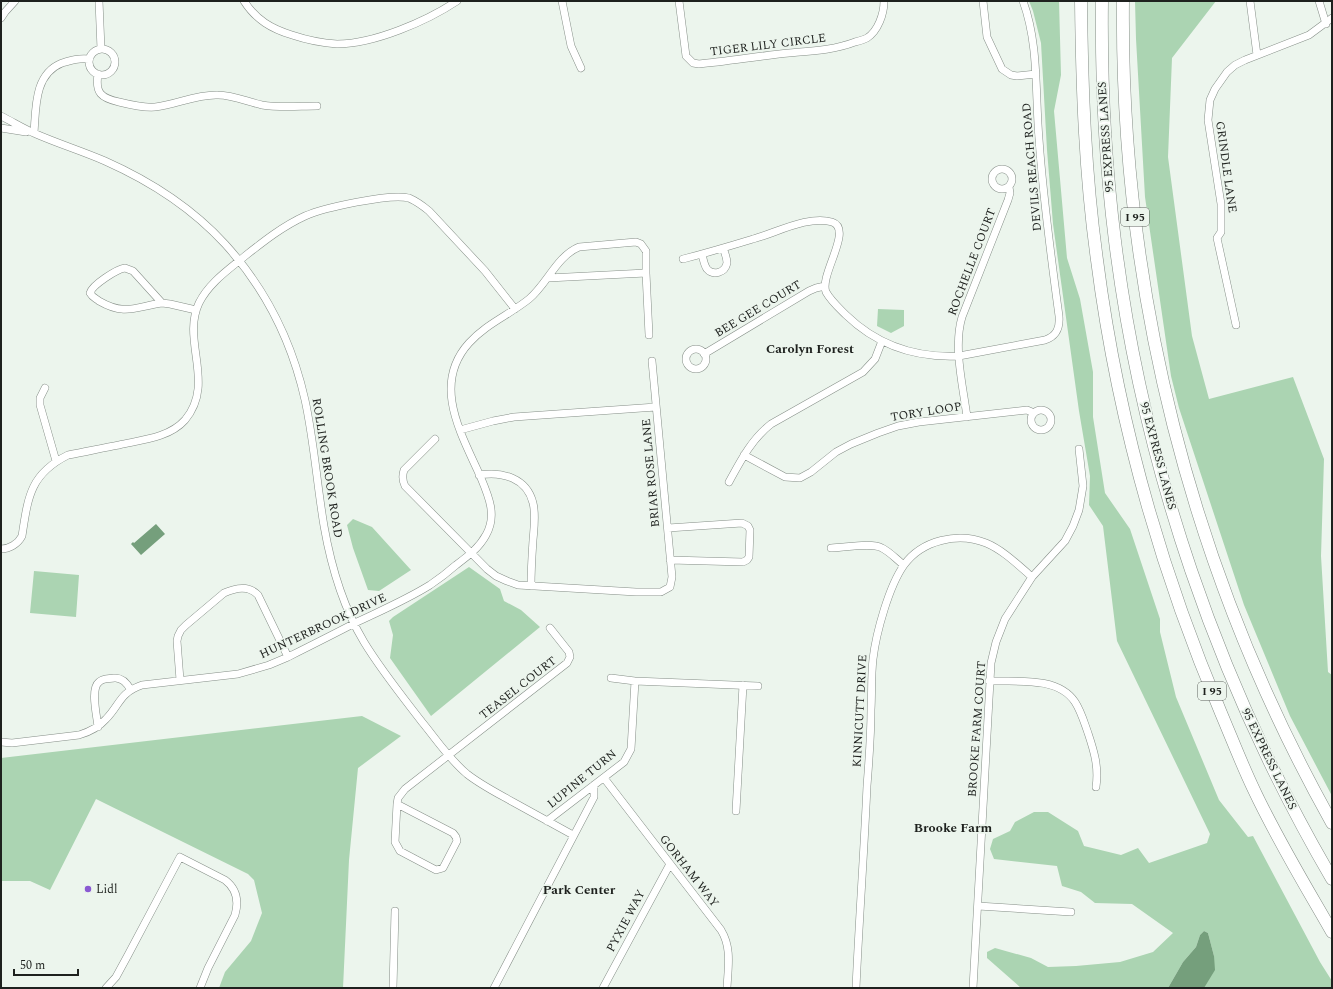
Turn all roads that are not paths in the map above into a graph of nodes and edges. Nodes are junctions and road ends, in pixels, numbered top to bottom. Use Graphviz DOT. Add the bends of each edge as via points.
graph roads {
  1 [pos="15,1"];
  2 [pos="99,1"];
  3 [pos="244,1"];
  4 [pos="457,1"];
  5 [pos="562,1"];
  6 [pos="679,1"];
  7 [pos="884,1"];
  8 [pos="983,1"];
  9 [pos="1023,1"];
  10 [pos="1081,1"];
  11 [pos="1102,1"];
  12 [pos="1123,1"];
  13 [pos="1250,1"];
  14 [pos="1319,1"];
  15 [pos="1,18"];
  16 [pos="1332,18"];
  17 [pos="1326,24"];
  18 [pos="101,49"];
  19 [pos="1257,55"];
  20 [pos="89,60"];
  21 [pos="581,68"];
  22 [pos="98,74"];
  23 [pos="1036,74"];
  24 [pos="317,106"];
  25 [pos="1,116"];
  26 [pos="1,128"];
  27 [pos="34,134"];
  28 [pos="1009,187"];
  29 [pos="723,248"];
  30 [pos="702,254"];
  31 [pos="683,259"];
  32 [pos="240,261"];
  33 [pos="646,273"];
  34 [pos="548,278"];
  35 [pos="825,286"];
  36 [pos="162,303"];
  37 [pos="515,309"];
  38 [pos="196,310"];
  39 [pos="1236,325"];
  40 [pos="650,334"];
  41 [pos="882,341"];
  42 [pos="704,354"];
  43 [pos="959,356"];
  44 [pos="652,361"];
  45 [pos="45,388"];
  46 [pos="656,407"];
  47 [pos="1034,413"];
  48 [pos="966,417"];
  49 [pos="460,430"];
  50 [pos="435,438"];
  51 [pos="1079,449"];
  52 [pos="744,455"];
  53 [pos="56,461"];
  54 [pos="480,475"];
  55 [pos="729,482"];
  56 [pos="668,528"];
  57 [pos="832,548"];
  58 [pos="4,549"];
  59 [pos="471,554"];
  60 [pos="670,560"];
  61 [pos="904,565"];
  62 [pos="1032,577"];
  63 [pos="531,586"];
  64 [pos="355,624"];
  65 [pos="550,628"];
  66 [pos="288,657"];
  67 [pos="611,678"];
  68 [pos="180,680"];
  69 [pos="635,681"];
  70 [pos="989,681"];
  71 [pos="743,685"];
  72 [pos="758,686"];
  73 [pos="131,690"];
  74 [pos="98,727"];
  75 [pos="1,742"];
  76 [pos="449,756"];
  77 [pos="604,778"];
  78 [pos="594,785"];
  79 [pos="1096,787"];
  80 [pos="397,804"];
  81 [pos="736,810"];
  82 [pos="547,821"];
  83 [pos="1332,823"];
  84 [pos="573,835"];
  85 [pos="670,864"];
  86 [pos="1332,880"];
  87 [pos="978,906"];
  88 [pos="395,912"];
  89 [pos="1071,912"];
  90 [pos="1332,932"];
  91 [pos="106,988"];
  92 [pos="200,988"];
  93 [pos="393,988"];
  94 [pos="494,988"];
  95 [pos="603,988"];
  96 [pos="727,988"];
  97 [pos="856,988"];
  98 [pos="973,988"];
  1 -- 15 [label="street"];
  2 -- 18 [label="street"];
  3 -- 4 [label="street" via="253,14 272,28 297,37 338,44 374,38 425,20"];
  5 -- 21 [label="street" via="571,46"];
  6 -- 7 [label="street, TIGER LILY CIRCLE" via="686,56 698,64 813,52 852,44 866,38 879,24"];
  8 -- 23 [label="street" via="986,37 1002,69 1017,76"];
  9 -- 23 [label="street, DEVILS REACH ROAD" via="1032,32"];
  10 -- 90 [label="highway, I 95" via="1084,127 1097,260 1119,386 1136,462 1171,582 1202,668 1277,836"];
  11 -- 86 [label="highway, 95 EXPRESS LANES" via="1104,118 1115,241 1136,364 1163,480 1192,574 1237,690 1288,801"];
  12 -- 83 [label="highway, I 95" via="1128,150 1137,234 1149,316 1173,430 1204,535 1246,645 1293,750"];
  13 -- 19 [label="street"];
  14 -- 17 [label="street"];
  16 -- 17 [label="street, GRINDLE LANE"];
  17 -- 19 [label="street, GRINDLE LANE" via="1309,35"];
  18 -- 20 [label="street" via="93,52"];
  18 -- 22 [label="street" via="111,53 115,63 109,72"];
  19 -- 39 [label="street, GRINDLE LANE" via="1226,72 1215,89 1208,111 1221,204 1221,232 1217,238"];
  20 -- 22 [label="street" via="90,66"];
  20 -- 27 [label="street" via="80,58 68,61 53,68 46,75 38,92"];
  22 -- 24 [label="street" via="96,84 98,92 103,97 139,107 157,107 211,94 277,107"];
  23 -- 43 [label="street, DEVILS REACH ROAD" via="1045,210 1059,316 1057,332 1045,340"];
  25 -- 27 [label="street, ROLLING BROOK ROAD"];
  26 -- 27 [label="street, ROLLING BROOK ROAD"];
  27 -- 32 [label="street, ROLLING BROOK ROAD" via="105,161 157,187 202,221"];
  28 -- 43 [label="street, ROCHELLE COURT" via="1008,200 961,321"];
  29 -- 30 [label="street"];
  29 -- 30 [label="street" via="727,263 724,270 717,273 707,269"];
  29 -- 35 [label="street" via="804,222 833,223 837,225 840,234"];
  30 -- 31 [label="street"];
  32 -- 37 [label="street" via="274,233 311,213 383,198 408,198 429,211 485,271"];
  32 -- 38 [label="street" via="206,291"];
  32 -- 64 [label="street, ROLLING BROOK ROAD" via="279,323 298,371 306,402 330,556 340,591"];
  33 -- 34 [label="street"];
  33 -- 34 [label="street" via="646,251 636,242 579,247 566,254"];
  33 -- 40 [label="street"];
  34 -- 37 [label="street" via="530,298"];
  35 -- 41 [label="street" via="832,300 844,313"];
  35 -- 42 [label="street, BEE GEE COURT" via="809,291"];
  36 -- 36 [label="street" via="119,310 91,296 90,292 93,287 125,268 133,271"];
  36 -- 38 [label="street"];
  37 -- 49 [label="street" via="481,331 460,355 451,379 452,404"];
  38 -- 53 [label="street" via="194,334 199,390 185,420 159,436 68,455"];
  41 -- 43 [label="street" via="913,351"];
  41 -- 52 [label="street" via="874,359 863,372 772,424 756,437"];
  43 -- 48 [label="street, ROCHELLE COURT"];
  44 -- 46 [label="street"];
  45 -- 53 [label="street" via="40,405"];
  46 -- 49 [label="street, BRIAR ROSE LANE" via="514,417"];
  46 -- 56 [label="street, BRIAR ROSE LANE"];
  47 -- 48 [label="street, TORY LOOP" via="1027,410"];
  48 -- 52 [label="street, TORY LOOP" via="919,422 878,432 836,452 800,478 785,477"];
  49 -- 54 [label="street"];
  50 -- 59 [label="street" via="406,468 402,481"];
  51 -- 62 [label="street, BROOKE FARM COURT" via="1083,486 1079,510 1065,540"];
  52 -- 55 [label="street"];
  53 -- 58 [label="street" via="37,479 30,496 19,542"];
  54 -- 59 [label="street, HUNTERBROOK DRIVE" via="492,514 487,534"];
  54 -- 63 [label="street" via="504,474 521,483 531,496 534,512"];
  56 -- 60 [label="street, BRIAR ROSE LANE"];
  56 -- 60 [label="street" via="742,523 750,530 749,557 743,562"];
  57 -- 61 [label="street" via="879,547"];
  59 -- 63 [label="street" via="496,576 512,583"];
  59 -- 64 [label="street, HUNTERBROOK DRIVE" via="410,597"];
  60 -- 63 [label="street, BRIAR ROSE LANE" via="670,587 661,592"];
  61 -- 62 [label="street, KINNICUTT DRIVE" via="928,545 941,540 965,538 995,548"];
  61 -- 97 [label="street, KINNICUTT DRIVE" via="883,614 873,659"];
  62 -- 70 [label="street, BROOKE FARM COURT" via="1002,626 992,656"];
  64 -- 66 [label="street, HUNTERBROOK DRIVE"];
  64 -- 76 [label="street, ROLLING BROOK ROAD" via="389,680"];
  65 -- 76 [label="street, TEASEL COURT" via="569,652 567,663"];
  66 -- 68 [label="street, HUNTERBROOK DRIVE" via="238,674"];
  66 -- 68 [label="street" via="258,594 249,588 240,588 224,593 181,630 177,641"];
  67 -- 69 [label="street"];
  68 -- 73 [label="street, HUNTERBROOK DRIVE" via="142,685"];
  69 -- 71 [label="street"];
  69 -- 77 [label="street, LUPINE TURN" via="631,749 624,762"];
  70 -- 79 [label="street" via="1043,683 1053,685 1070,696 1082,716 1096,757"];
  70 -- 87 [label="street, BROOKE FARM COURT"];
  71 -- 72 [label="street"];
  71 -- 81 [label="street"];
  73 -- 74 [label="street, HUNTERBROOK DRIVE"];
  73 -- 74 [label="street" via="118,678 98,682 94,690"];
  74 -- 75 [label="street, HUNTERBROOK DRIVE" via="79,735"];
  76 -- 80 [label="street, TEASEL COURT" via="405,789"];
  76 -- 82 [label="street, ROLLING BROOK ROAD" via="483,786"];
  77 -- 78 [label="street, LUPINE TURN"];
  77 -- 85 [label="street, GORHAM WAY"];
  78 -- 82 [label="street, LUPINE TURN"];
  78 -- 84 [label="street" via="594,797"];
  80 -- 80 [label="street" via="453,833 456,837 457,841 443,868 436,870 397,847"];
  82 -- 84 [label="street, ROLLING BROOK ROAD"];
  84 -- 94 [label="street"];
  85 -- 95 [label="street, PYXIE WAY"];
  85 -- 96 [label="street, GORHAM WAY" via="726,938 729,956"];
  87 -- 89 [label="street"];
  87 -- 98 [label="street, BROOKE FARM COURT"];
  88 -- 93 [label="street"];
  91 -- 92 [label="street" via="116,977 180,857 230,883 236,894 235,915"];
}
